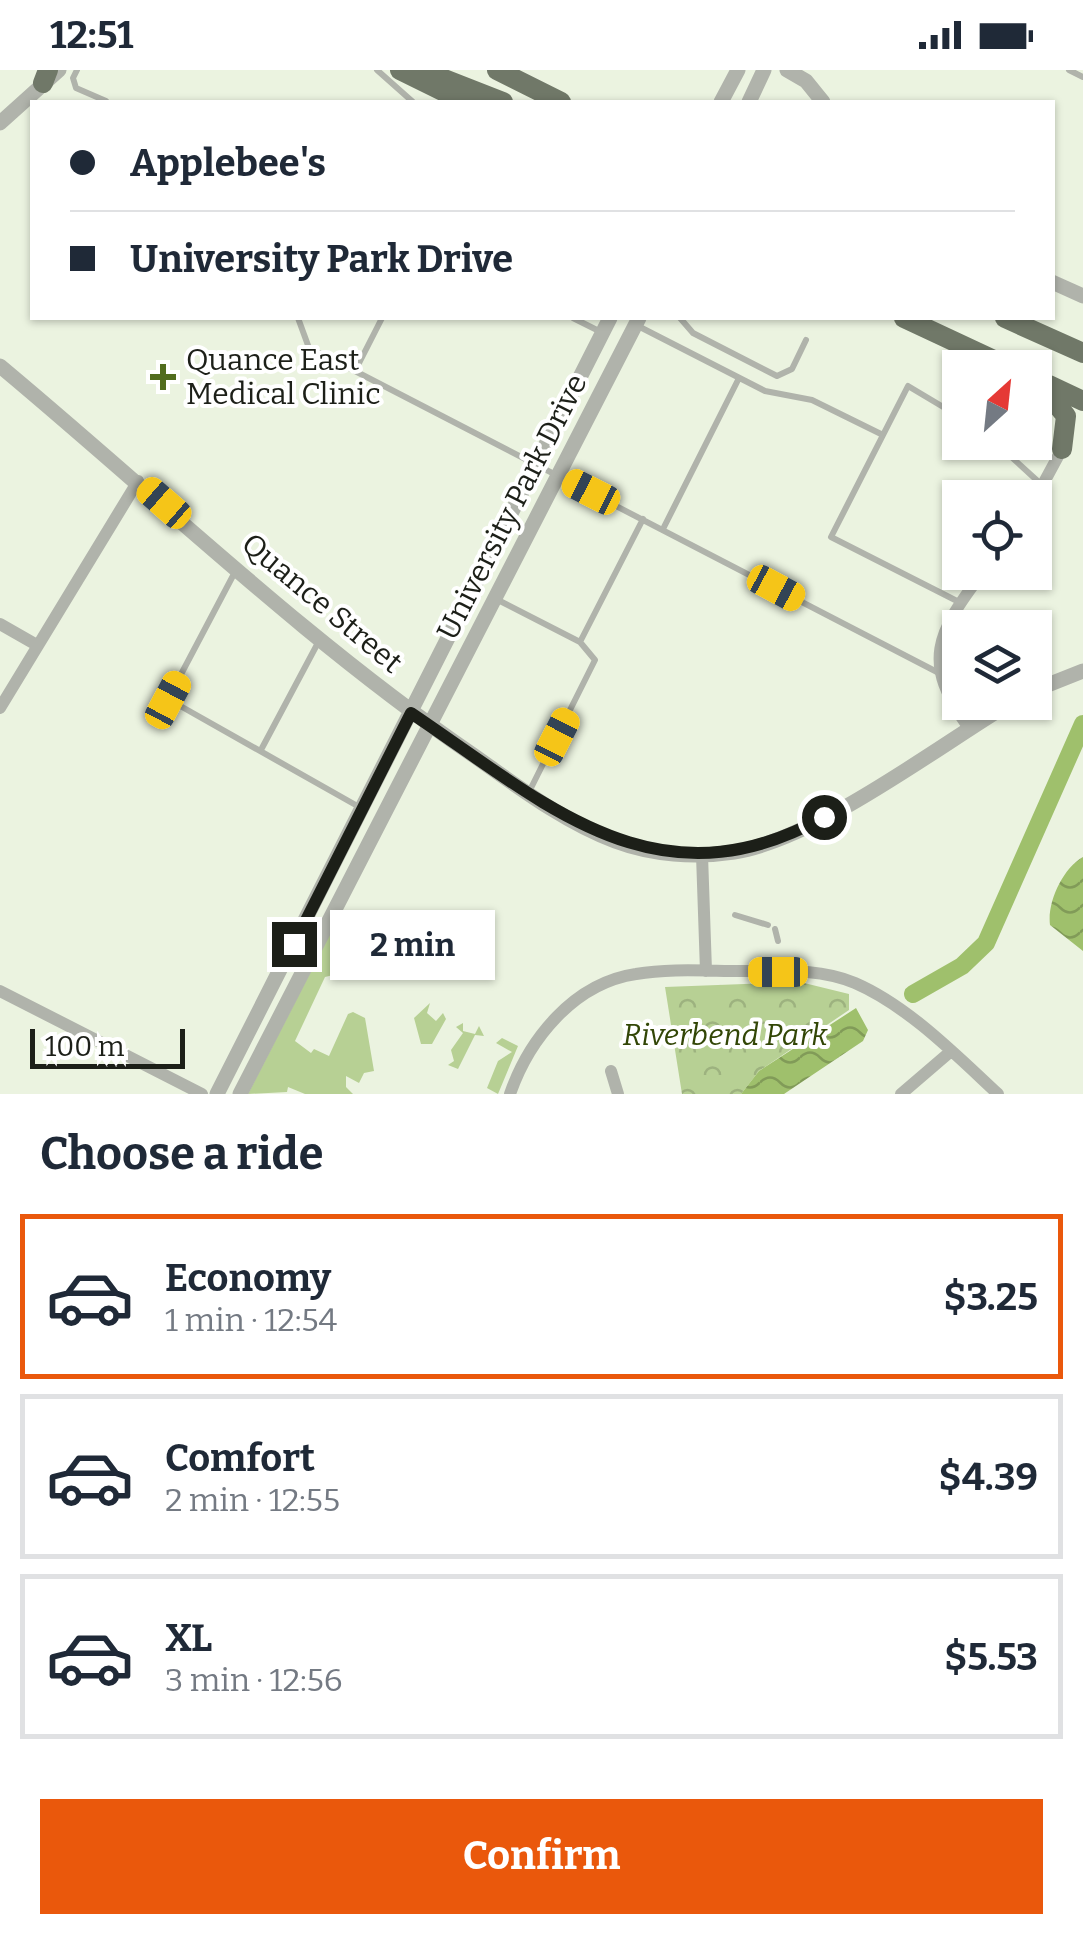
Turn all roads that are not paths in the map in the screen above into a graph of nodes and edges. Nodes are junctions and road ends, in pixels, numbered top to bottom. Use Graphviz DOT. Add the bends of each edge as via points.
graph roads {
  1 [pos="77,70"];
  2 [pos="376,70"];
  3 [pos="400,70"];
  4 [pos="421,70"];
  5 [pos="498,70"];
  6 [pos="738,70"];
  7 [pos="764,70"];
  8 [pos="786,70"];
  9 [pos="1069,70"];
  10 [pos="1083,77"];
  11 [pos="46,84"];
  12 [pos="104,100"];
  13 [pos="411,100"];
  14 [pos="461,100"];
  15 [pos="498,100"];
  16 [pos="557,100"];
  17 [pos="722,100"];
  18 [pos="749,100"];
  19 [pos="821,100"];
  20 [pos="0,124"];
  21 [pos="1055,283"];
  22 [pos="1083,296"];
  23 [pos="299,320"];
  24 [pos="381,320"];
  25 [pos="682,320"];
  26 [pos="908,320"];
  27 [pos="1009,320"];
  28 [pos="637,321"];
  29 [pos="606,325"];
  30 [pos="806,340"];
  31 [pos="972,350"];
  32 [pos="1083,353"];
  33 [pos="0,366"];
  34 [pos="356,372"];
  35 [pos="740,378"];
  36 [pos="1052,386"];
  37 [pos="1052,399"];
  38 [pos="1083,401"];
  39 [pos="942,406"];
  40 [pos="884,435"];
  41 [pos="1083,436"];
  42 [pos="1062,449"];
  43 [pos="1014,460"];
  44 [pos="536,464"];
  45 [pos="558,476"];
  46 [pos="1037,480"];
  47 [pos="1047,480"];
  48 [pos="138,481"];
  49 [pos="642,519"];
  50 [pos="664,530"];
  51 [pos="238,567"];
  52 [pos="970,590"];
  53 [pos="496,598"];
  54 [pos="960,603"];
  55 [pos="0,624"];
  56 [pos="320,638"];
  57 [pos="580,642"];
  58 [pos="35,644"];
  59 [pos="1083,670"];
  60 [pos="938,672"];
  61 [pos="1052,683"];
  62 [pos="0,708"];
  63 [pos="411,713"];
  64 [pos="982,720"];
  65 [pos="430,726"];
  66 [pos="969,728"];
  67 [pos="262,748"];
  68 [pos="529,794"];
  69 [pos="362,808"];
  70 [pos="350,832"];
  71 [pos="702,855"];
  72 [pos="363,856"];
  73 [pos="735,915"];
  74 [pos="778,940"];
  75 [pos="706,971"];
  76 [pos="0,990"];
  77 [pos="950,1052"];
  78 [pos="611,1070"];
  79 [pos="202,1094"];
  80 [pos="218,1094"];
  81 [pos="240,1094"];
  82 [pos="510,1094"];
  83 [pos="618,1094"];
  84 [pos="901,1094"];
  85 [pos="998,1094"];
  1 -- 12 [label="lane" via="76,88"];
  2 -- 13 [label="lane"];
  3 -- 14 [label="highway"];
  4 -- 15 [label="highway"];
  5 -- 16 [label="highway"];
  6 -- 17 [label="street"];
  7 -- 18 [label="street"];
  8 -- 19 [label="street"];
  9 -- 10 [label="lane"];
  11 -- 20 [label="street"];
  21 -- 22 [label="street"];
  23 -- 34 [label="lane" via="309,348"];
  24 -- 34 [label="lane"];
  25 -- 30 [label="lane" via="692,333 776,376 792,369"];
  26 -- 31 [label="highway"];
  27 -- 32 [label="highway"];
  28 -- 35 [label="lane"];
  28 -- 45 [label="street, University Park Drive"];
  29 -- 44 [label="street, University Park Drive"];
  33 -- 48 [label="street, Quance Street"];
  34 -- 44 [label="lane"];
  35 -- 40 [label="lane" via="766,392 812,400"];
  35 -- 50 [label="lane"];
  36 -- 38 [label="highway"];
  37 -- 42 [label="highway" via="1066,416"];
  39 -- 40 [label="lane" via="908,386"];
  40 -- 54 [label="lane" via="831,537"];
  41 -- 42 [label="highway"];
  42 -- 47 [label="street"];
  43 -- 46 [label="lane"];
  44 -- 45 [label="lane"];
  44 -- 63 [label="street, University Park Drive"];
  45 -- 49 [label="lane"];
  45 -- 53 [label="street, University Park Drive"];
  48 -- 51 [label="street, Quance Street"];
  48 -- 58 [label="street"];
  49 -- 50 [label="lane"];
  49 -- 57 [label="lane"];
  50 -- 60 [label="lane"];
  51 -- 56 [label="street, Quance Street"];
  51 -- 67 [label="lane" via="168,700"];
  52 -- 54 [label="street"];
  53 -- 57 [label="lane"];
  53 -- 65 [label="street, University Park Drive"];
  54 -- 60 [label="street" via="946,630"];
  55 -- 58 [label="street"];
  56 -- 63 [label="street, Quance Street"];
  56 -- 67 [label="lane"];
  57 -- 68 [label="lane" via="596,660"];
  58 -- 62 [label="street"];
  59 -- 61 [label="street"];
  60 -- 66 [label="street"];
  63 -- 65 [label="street, Quance Street"];
  63 -- 69 [label="street, University Park Drive"];
  64 -- 66 [label="street, Quance Street"];
  65 -- 68 [label="street, Quance Street"];
  65 -- 72 [label="street, University Park Drive"];
  66 -- 71 [label="street, Quance Street" via="797,832 756,848"];
  67 -- 69 [label="lane"];
  68 -- 71 [label="street, Quance Street" via="614,841"];
  69 -- 70 [label="street, University Park Drive"];
  70 -- 72 [label="street" via="354,851"];
  70 -- 80 [label="street, University Park Drive"];
  71 -- 75 [label="street"];
  72 -- 81 [label="street, University Park Drive"];
  73 -- 74 [label="lane" via="772,927"];
  75 -- 77 [label="street" via="807,971 851,981 883,997"];
  75 -- 82 [label="street" via="634,974 588,993 548,1024"];
  76 -- 79 [label="street"];
  77 -- 84 [label="street"];
  77 -- 85 [label="street"];
  78 -- 83 [label="street"];
}
